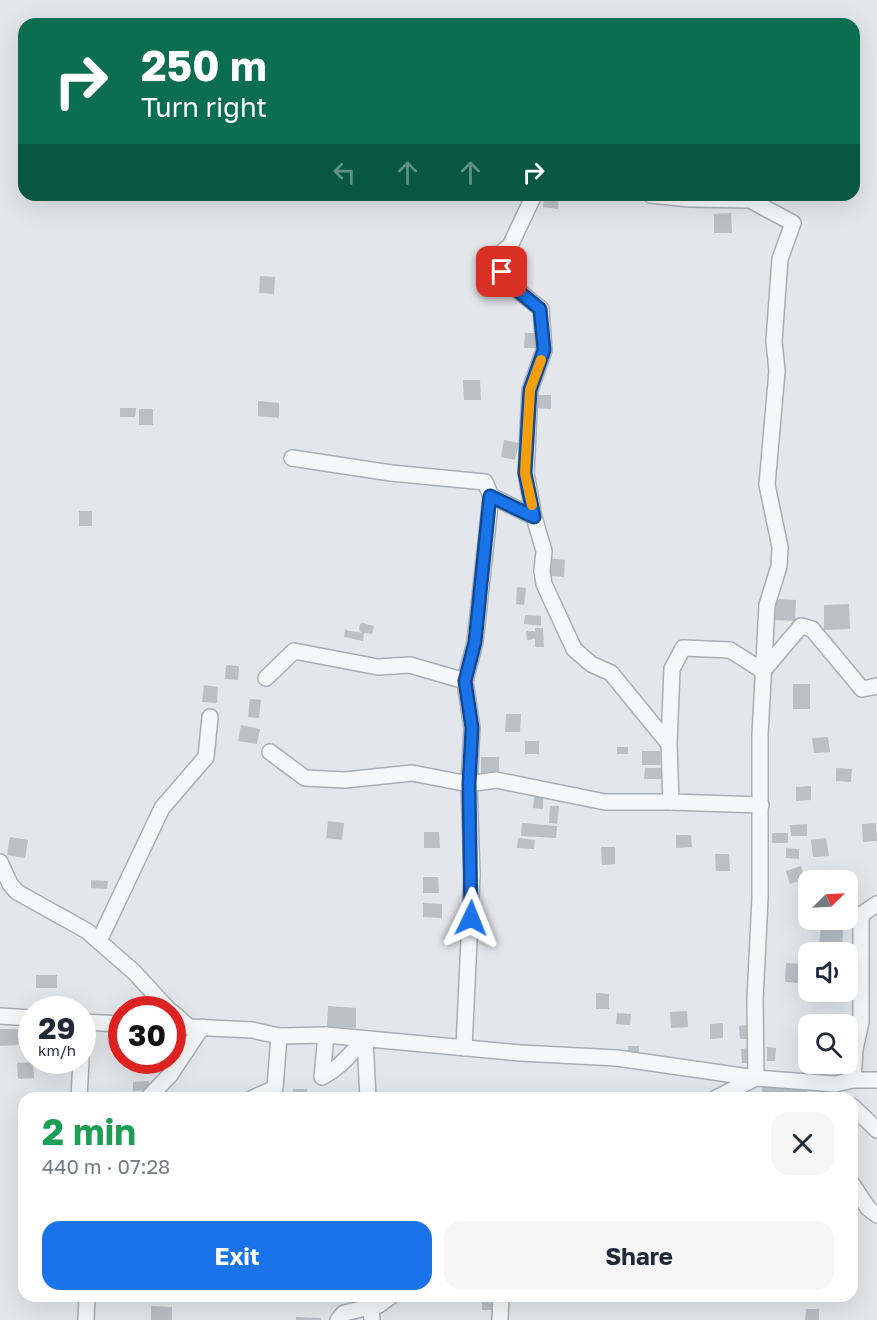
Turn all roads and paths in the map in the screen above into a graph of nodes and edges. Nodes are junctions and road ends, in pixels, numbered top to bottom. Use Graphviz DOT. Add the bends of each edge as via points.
graph roads {
  1 [pos="531,201"];
  2 [pos="752,201"];
  3 [pos="292,458"];
  4 [pos="490,496"];
  5 [pos="534,517"];
  6 [pos="763,671"];
  7 [pos="266,678"];
  8 [pos="465,681"];
  9 [pos="877,686"];
  10 [pos="210,717"];
  11 [pos="669,744"];
  12 [pos="270,752"];
  13 [pos="469,784"];
  14 [pos="671,802"];
  15 [pos="761,805"];
  16 [pos="0,862"];
  17 [pos="877,904"];
  18 [pos="99,941"];
  19 [pos="157,996"];
  20 [pos="0,1016"];
  21 [pos="18,1017"];
  22 [pos="186,1021"];
  23 [pos="186,1027"];
  24 [pos="195,1027"];
  25 [pos="326,1035"];
  26 [pos="279,1036"];
  27 [pos="365,1040"];
  28 [pos="464,1048"];
  29 [pos="81,1074"];
  30 [pos="756,1078"];
  31 [pos="853,1080"];
  32 [pos="877,1080"];
  33 [pos="835,1084"];
  34 [pos="80,1092"];
  35 [pos="154,1092"];
  36 [pos="266,1092"];
  37 [pos="368,1092"];
  38 [pos="728,1092"];
  39 [pos="841,1092"];
  40 [pos="858,1112"];
  41 [pos="877,1130"];
  42 [pos="858,1193"];
  43 [pos="877,1215"];
  44 [pos="87,1302"];
  45 [pos="501,1302"];
  46 [pos="371,1308"];
  47 [pos="86,1320"];
  48 [pos="338,1320"];
  49 [pos="500,1320"];
  1 -- 5 [label="street" via="510,246 493,259 511,285 540,309 544,350 530,390 525,473"];
  2 -- 6 [label="street" via="793,223 780,259 774,341 777,371 767,485 780,547 779,566 767,605"];
  3 -- 4 [label="street" via="484,482"];
  4 -- 5 [label="street"];
  4 -- 8 [label="street" via="475,642"];
  5 -- 11 [label="street" via="544,551 544,584 573,649 591,664 611,673"];
  6 -- 9 [label="street" via="801,626 812,629 862,689"];
  6 -- 11 [label="street" via="730,650 682,648 672,669"];
  6 -- 15 [label="street"];
  7 -- 8 [label="street" via="294,651 378,668 410,665"];
  8 -- 13 [label="street" via="472,728"];
  10 -- 18 [label="street" via="206,757 162,808"];
  11 -- 14 [label="street"];
  12 -- 13 [label="street" via="305,778 345,780 412,773"];
  13 -- 14 [label="street" via="496,780 605,802"];
  13 -- 28 [label="street" via="472,875"];
  14 -- 15 [label="street"];
  15 -- 30 [label="street"];
  16 -- 18 [label="street" via="17,892"];
  17 -- 31 [label="street" via="862,914 861,921 861,1022"];
  18 -- 19 [label="street"];
  20 -- 21 [label="street"];
  22 -- 24 [label="street"];
  23 -- 24 [label="street"];
  24 -- 26 [label="street" via="252,1030"];
  24 -- 35 [label="street" via="171,1075"];
  25 -- 26 [label="street"];
  25 -- 27 [label="street"];
  25 -- 27 [label="street" via="322,1077 339,1069"];
  26 -- 36 [label="street" via="275,1088"];
  27 -- 28 [label="street"];
  27 -- 37 [label="street"];
  28 -- 30 [label="street" via="617,1058"];
  29 -- 34 [label="street"];
  30 -- 33 [label="street"];
  30 -- 38 [label="street"];
  31 -- 32 [label="street"];
  31 -- 33 [label="street"];
  33 -- 39 [label="street"];
  40 -- 41 [label="street"];
  42 -- 43 [label="street"];
  44 -- 47 [label="street"];
  45 -- 49 [label="street"];
  46 -- 48 [label="street" via="344,1313"];
}
